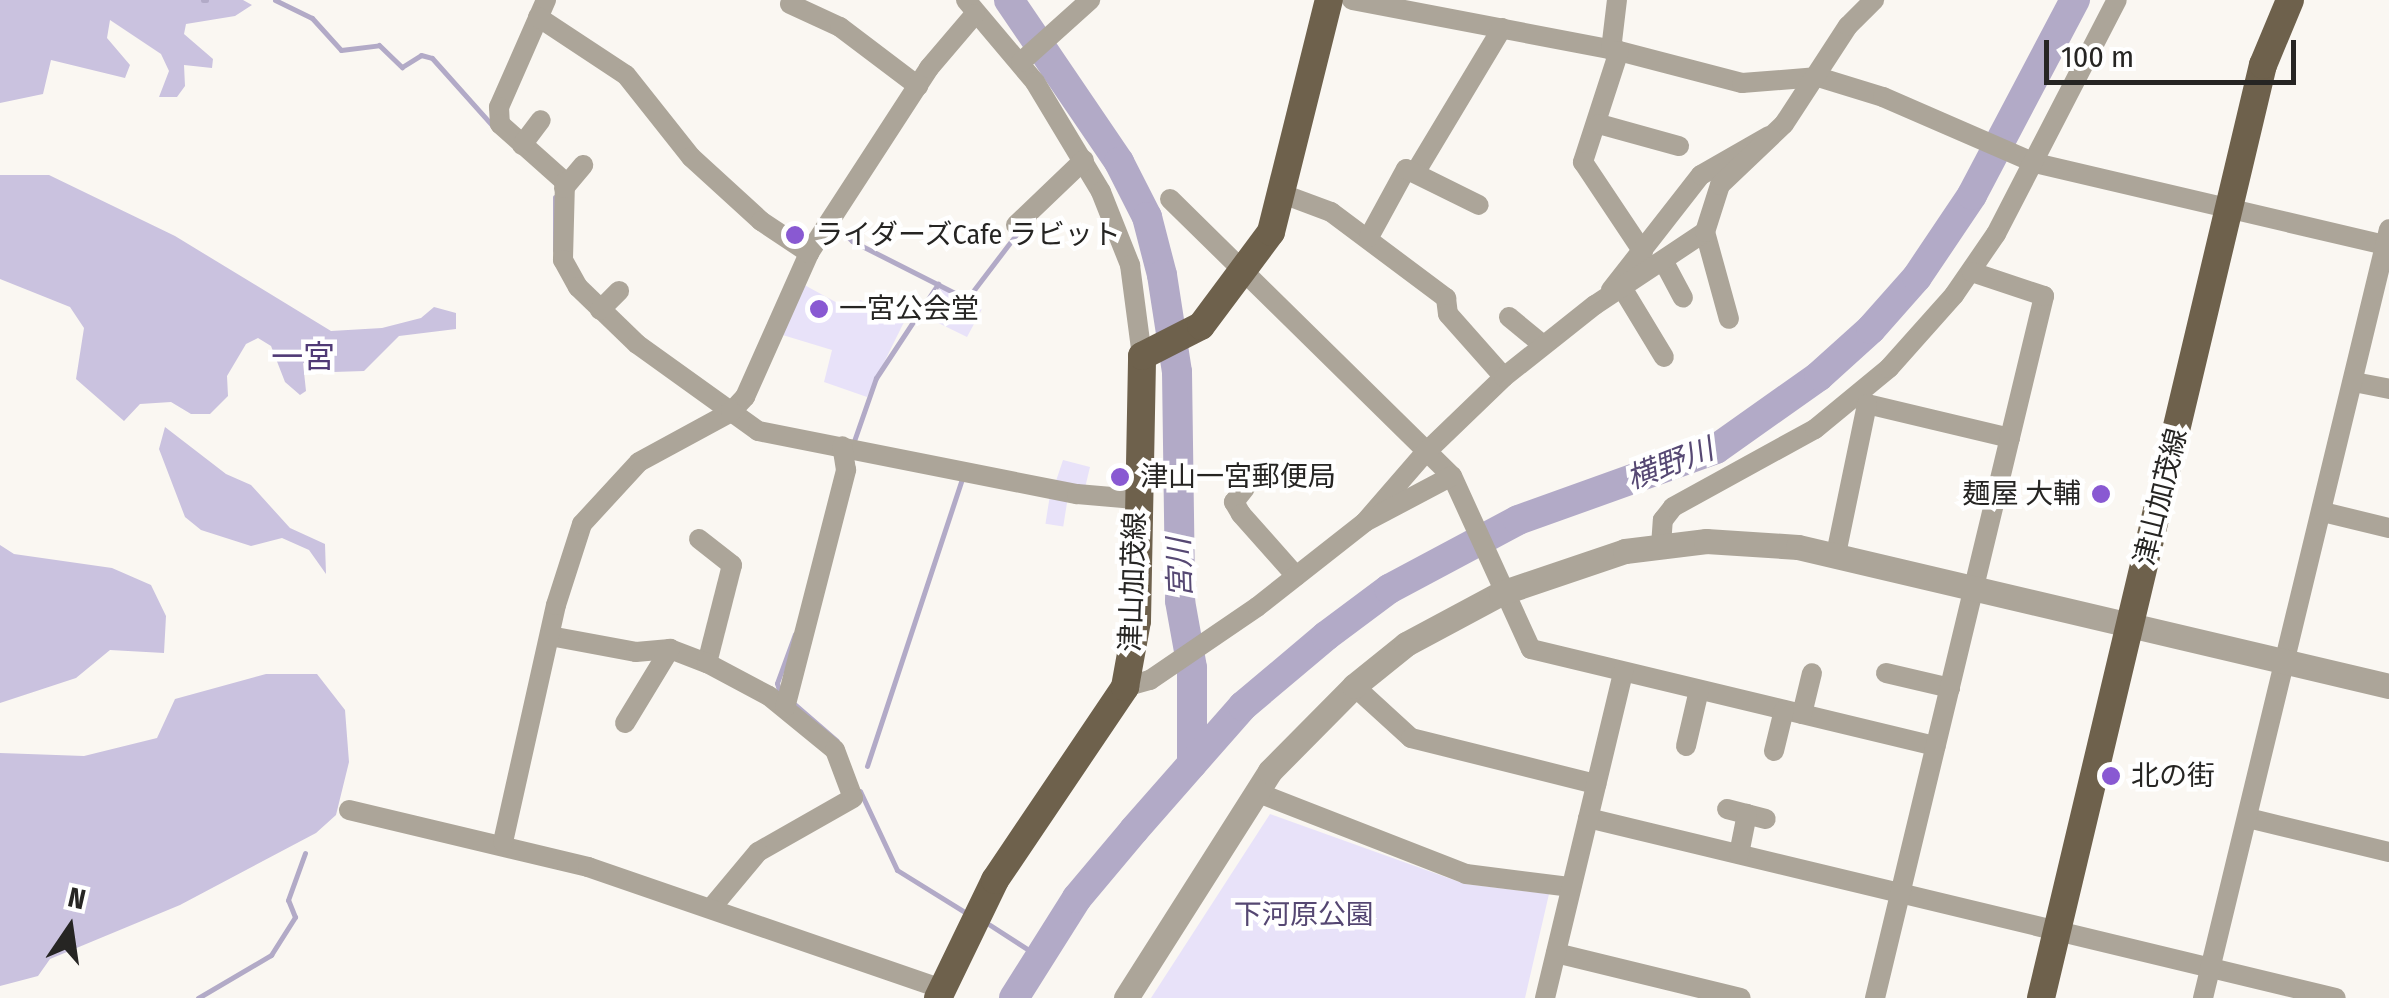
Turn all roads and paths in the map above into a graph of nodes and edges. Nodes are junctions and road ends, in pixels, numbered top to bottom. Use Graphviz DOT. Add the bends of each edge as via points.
graph roads {
  1 [pos="1090,0"];
  2 [pos="1329,0"];
  3 [pos="1352,0"];
  4 [pos="1617,0"];
  5 [pos="1874,0"];
  6 [pos="2117,0"];
  7 [pos="2290,0"];
  8 [pos="790,4"];
  9 [pos="971,7"];
  10 [pos="542,9"];
  11 [pos="1502,28"];
  12 [pos="1615,50"];
  13 [pos="1021,62"];
  14 [pos="1818,78"];
  15 [pos="918,86"];
  16 [pos="541,120"];
  17 [pos="1599,124"];
  18 [pos="1775,134"];
  19 [pos="522,145"];
  20 [pos="1678,146"];
  21 [pos="1084,160"];
  22 [pos="2028,161"];
  23 [pos="583,165"];
  24 [pos="1415,174"];
  25 [pos="564,188"];
  26 [pos="1280,193"];
  27 [pos="1684,195"];
  28 [pos="1170,199"];
  29 [pos="1479,205"];
  30 [pos="2230,211"];
  31 [pos="1706,221"];
  32 [pos="1016,225"];
  33 [pos="1369,237"];
  34 [pos="2388,240"];
  35 [pos="1642,252"];
  36 [pos="809,253"];
  37 [pos="1665,264"];
  38 [pos="1972,272"];
  39 [pos="1245,273"];
  40 [pos="620,291"];
  41 [pos="1624,291"];
  42 [pos="1683,298"];
  43 [pos="1595,305"];
  44 [pos="600,310"];
  45 [pos="1509,316"];
  46 [pos="1729,319"];
  47 [pos="1543,345"];
  48 [pos="1150,353"];
  49 [pos="1664,357"];
  50 [pos="1504,378"];
  51 [pos="2354,382"];
  52 [pos="2389,390"];
  53 [pos="1863,400"];
  54 [pos="726,414"];
  55 [pos="2010,438"];
  56 [pos="842,446"];
  57 [pos="1429,450"];
  58 [pos="1454,482"];
  59 [pos="1245,488"];
  60 [pos="1136,499"];
  61 [pos="2323,512"];
  62 [pos="1365,522"];
  63 [pos="2389,528"];
  64 [pos="699,538"];
  65 [pos="1661,546"];
  66 [pos="1836,554"];
  67 [pos="1296,576"];
  68 [pos="1497,586"];
  69 [pos="1974,587"];
  70 [pos="2130,625"];
  71 [pos="550,636"];
  72 [pos="670,649"];
  73 [pos="2284,661"];
  74 [pos="707,664"];
  75 [pos="1624,672"];
  76 [pos="1886,673"];
  77 [pos="1812,674"];
  78 [pos="1138,683"];
  79 [pos="1354,686"];
  80 [pos="2389,686"];
  81 [pos="1950,688"];
  82 [pos="1699,690"];
  83 [pos="786,702"];
  84 [pos="1793,712"];
  85 [pos="625,723"];
  86 [pos="1686,746"];
  87 [pos="1936,746"];
  88 [pos="1774,751"];
  89 [pos="1596,784"];
  90 [pos="1256,792"];
  91 [pos="350,810"];
  92 [pos="1747,814"];
  93 [pos="1588,818"];
  94 [pos="2248,818"];
  95 [pos="503,842"];
  96 [pos="2389,852"];
  97 [pos="1738,854"];
  98 [pos="1571,888"];
  99 [pos="1900,894"];
  100 [pos="712,907"];
  101 [pos="2057,931"];
  102 [pos="1556,953"];
  103 [pos="2210,968"];
  104 [pos="940,993"];
  105 [pos="1126,998"];
  106 [pos="1545,998"];
  107 [pos="1741,998"];
  108 [pos="1875,998"];
  109 [pos="2041,998"];
  110 [pos="2203,998"];
  111 [pos="2336,998"];
  1 -- 13 [label="street"];
  2 -- 26 [label="main road"];
  3 -- 11 [label="street"];
  4 -- 12 [label="street"];
  5 -- 14 [label="street" via="1848,26"];
  6 -- 22 [label="street"];
  7 -- 30 [label="main road, 津山加茂線" via="2262,65"];
  8 -- 15 [label="street" via="840,26"];
  9 -- 13 [label="street"];
  9 -- 15 [label="street"];
  10 -- 19 [label="street" via="500,106 500,124"];
  10 -- 36 [label="street" via="626,75 691,157"];
  11 -- 12 [label="street"];
  11 -- 24 [label="street"];
  12 -- 14 [label="street" via="1742,83"];
  12 -- 17 [label="street"];
  13 -- 21 [label="street"];
  14 -- 18 [label="street"];
  14 -- 22 [label="street"];
  15 -- 36 [label="street"];
  16 -- 19 [label="street"];
  17 -- 20 [label="street"];
  17 -- 35 [label="street" via="1584,162"];
  18 -- 27 [label="street" via="1718,160"];
  18 -- 31 [label="street" via="1720,185"];
  19 -- 25 [label="street" via="566,182"];
  21 -- 32 [label="street"];
  21 -- 48 [label="street" via="1130,264"];
  22 -- 30 [label="street"];
  22 -- 38 [label="street"];
  23 -- 25 [label="street"];
  24 -- 29 [label="street"];
  24 -- 33 [label="street" via="1406,169"];
  25 -- 44 [label="street" via="564,260"];
  26 -- 33 [label="street" via="1313,203"];
  26 -- 39 [label="main road" via="1271,232"];
  27 -- 31 [label="street"];
  27 -- 35 [label="street"];
  28 -- 39 [label="street"];
  30 -- 34 [label="street"];
  30 -- 70 [label="main road, 津山加茂線"];
  31 -- 37 [label="street"];
  31 -- 46 [label="street"];
  33 -- 50 [label="street" via="1446,298 1448,314"];
  34 -- 51 [label="street"];
  35 -- 43 [label="street"];
  36 -- 54 [label="street" via="755,379"];
  37 -- 41 [label="street"];
  37 -- 42 [label="street"];
  38 -- 53 [label="street"];
  38 -- 55 [label="street" via="2044,296"];
  39 -- 48 [label="main road" via="1188,337"];
  39 -- 57 [label="street"];
  40 -- 44 [label="street"];
  41 -- 43 [label="street"];
  41 -- 49 [label="street"];
  43 -- 47 [label="street"];
  44 -- 54 [label="street"];
  45 -- 47 [label="street"];
  47 -- 50 [label="street"];
  48 -- 60 [label="main road, 津山加茂線"];
  50 -- 57 [label="street"];
  51 -- 52 [label="street"];
  51 -- 61 [label="street"];
  53 -- 55 [label="street"];
  53 -- 65 [label="street" via="1673,507"];
  53 -- 66 [label="street"];
  54 -- 56 [label="street" via="758,431"];
  54 -- 71 [label="street" via="639,462 594,505 568,561"];
  55 -- 69 [label="street"];
  56 -- 60 [label="street" via="1077,494"];
  56 -- 83 [label="street" via="846,470"];
  57 -- 58 [label="street"];
  57 -- 62 [label="street"];
  58 -- 62 [label="street"];
  58 -- 68 [label="street"];
  59 -- 67 [label="street" via="1234,502"];
  60 -- 78 [label="main road, 津山加茂線"];
  61 -- 63 [label="street"];
  61 -- 73 [label="street"];
  62 -- 67 [label="street"];
  64 -- 74 [label="street" via="732,565"];
  65 -- 66 [label="street" via="1760,542"];
  65 -- 68 [label="street"];
  66 -- 69 [label="street"];
  67 -- 78 [label="street"];
  68 -- 75 [label="street" via="1532,649"];
  68 -- 79 [label="street"];
  69 -- 70 [label="street"];
  69 -- 81 [label="street"];
  70 -- 73 [label="street"];
  70 -- 101 [label="main road, 津山加茂線"];
  71 -- 72 [label="street" via="636,652"];
  71 -- 95 [label="street"];
  72 -- 74 [label="street"];
  72 -- 85 [label="street"];
  73 -- 80 [label="street"];
  73 -- 94 [label="street"];
  74 -- 83 [label="street"];
  75 -- 82 [label="street"];
  75 -- 89 [label="street"];
  76 -- 81 [label="street"];
  77 -- 84 [label="street"];
  78 -- 104 [label="main road, 津山加茂線" via="995,880"];
  79 -- 89 [label="street" via="1410,738"];
  79 -- 90 [label="street" via="1300,736"];
  81 -- 87 [label="street"];
  82 -- 84 [label="street"];
  82 -- 86 [label="street"];
  83 -- 100 [label="street" via="834,750 854,798 758,852"];
  84 -- 87 [label="street"];
  84 -- 88 [label="street"];
  87 -- 99 [label="street"];
  89 -- 93 [label="street"];
  90 -- 98 [label="street" via="1466,874"];
  90 -- 105 [label="street"];
  91 -- 95 [label="street"];
  92 -- 97 [label="street"];
  93 -- 97 [label="street"];
  93 -- 98 [label="street"];
  94 -- 96 [label="street"];
  94 -- 103 [label="street"];
  95 -- 100 [label="street"];
  97 -- 99 [label="street"];
  98 -- 102 [label="street"];
  99 -- 101 [label="street"];
  99 -- 108 [label="street"];
  100 -- 104 [label="street"];
  101 -- 103 [label="street"];
  101 -- 109 [label="main road, 津山加茂線"];
  102 -- 106 [label="street"];
  102 -- 107 [label="street"];
  103 -- 110 [label="street"];
  103 -- 111 [label="street"];
}
